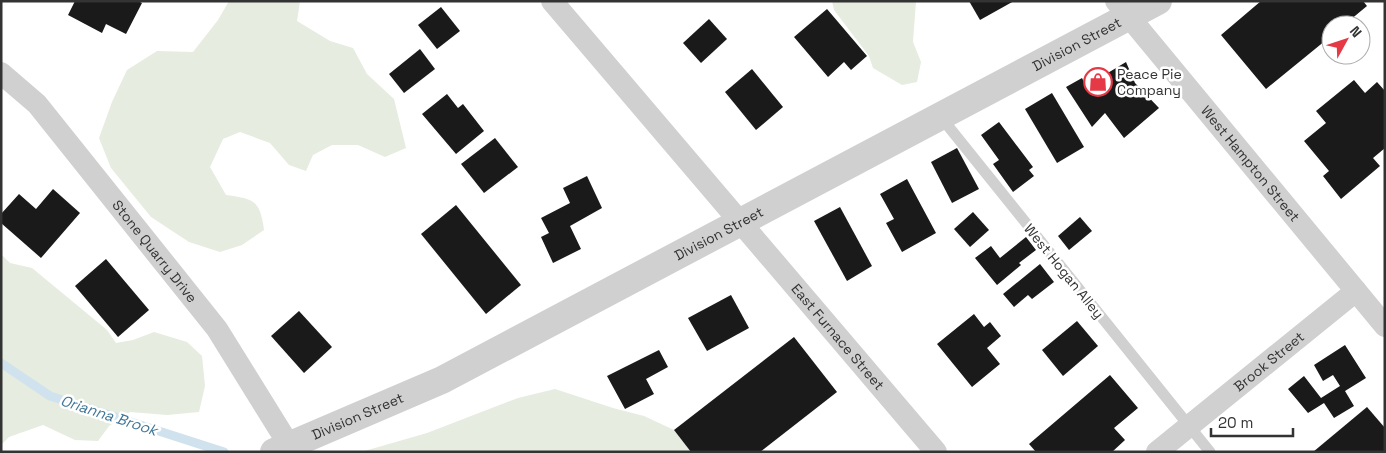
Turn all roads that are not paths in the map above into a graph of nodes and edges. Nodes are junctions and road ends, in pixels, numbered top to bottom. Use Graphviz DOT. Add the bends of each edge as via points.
graph roads {
  1 [pos="552,1"];
  2 [pos="1158,1"];
  3 [pos="1123,9"];
  4 [pos="1,73"];
  5 [pos="940,116"];
  6 [pos="741,222"];
  7 [pos="1356,291"];
  8 [pos="1385,326"];
  9 [pos="1188,426"];
  10 [pos="282,448"];
  11 [pos="936,452"];
  12 [pos="1157,452"];
  13 [pos="1210,452"];
  1 -- 6 [label="street, East Furnace Street"];
  2 -- 3 [label="street, Division Street"];
  3 -- 5 [label="street, Division Street"];
  3 -- 7 [label="street, West Hampton Street"];
  4 -- 10 [label="street, Stone Quarry Drive" via="37,104 217,329"];
  5 -- 6 [label="street, Division Street"];
  5 -- 9 [label="lane, West Hogan Alley"];
  6 -- 10 [label="street, Division Street" via="442,380"];
  6 -- 11 [label="street, East Furnace Street"];
  7 -- 8 [label="street, West Hampton Street"];
  7 -- 9 [label="street, Brook Street"];
  9 -- 12 [label="street, Brook Street"];
  9 -- 13 [label="lane, West Hogan Alley"];
}
